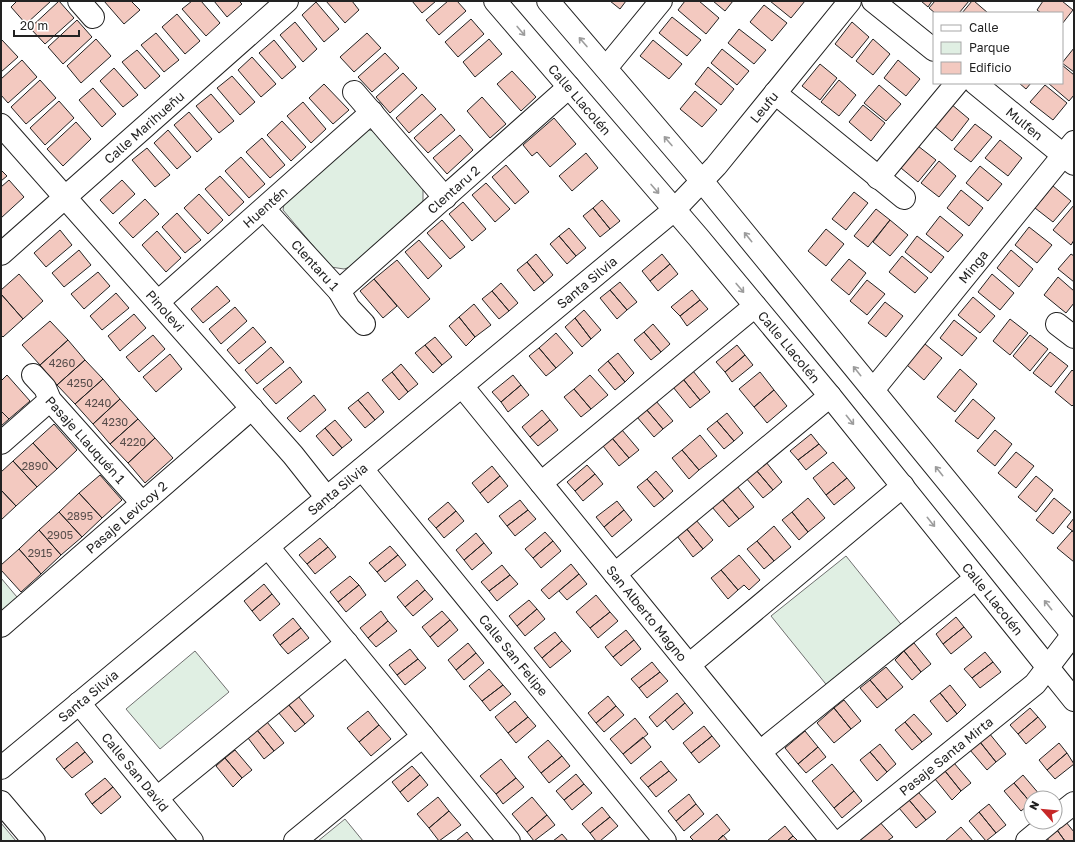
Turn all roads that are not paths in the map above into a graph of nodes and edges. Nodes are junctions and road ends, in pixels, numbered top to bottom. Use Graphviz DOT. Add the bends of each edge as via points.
graph roads {
  1 [pos="79,1"];
  2 [pos="287,1"];
  3 [pos="495,1"];
  4 [pos="548,1"];
  5 [pos="661,1"];
  6 [pos="850,1"];
  7 [pos="873,1"];
  8 [pos="93,17"];
  9 [pos="933,49"];
  10 [pos="606,68"];
  11 [pos="956,84"];
  12 [pos="976,84"];
  13 [pos="569,87"];
  14 [pos="354,92"];
  15 [pos="775,93"];
  16 [pos="372,112"];
  17 [pos="1,125"];
  18 [pos="1070,154"];
  19 [pos="878,178"];
  20 [pos="702,181"];
  21 [pos="65,197"];
  22 [pos="445,198"];
  23 [pos="904,198"];
  24 [pos="264,209"];
  25 [pos="674,210"];
  26 [pos="1,254"];
  27 [pos="339,291"];
  28 [pos="158,302"];
  29 [pos="755,306"];
  30 [pos="364,324"];
  31 [pos="1057,324"];
  32 [pos="1074,337"];
  33 [pos="33,375"];
  34 [pos="462,386"];
  35 [pos="873,390"];
  36 [pos="830,396"];
  37 [pos="50,400"];
  38 [pos="252,408"];
  39 [pos="1,443"];
  40 [pos="362,469"];
  41 [pos="541,483"];
  42 [pos="903,486"];
  43 [pos="327,498"];
  44 [pos="142,503"];
  45 [pos="268,547"];
  46 [pos="615,574"];
  47 [pos="976,578"];
  48 [pos="1,626"];
  49 [pos="1073,634"];
  50 [pos="347,643"];
  51 [pos="689,665"];
  52 [pos="1048,667"];
  53 [pos="1074,700"];
  54 [pos="79,703"];
  55 [pos="423,736"];
  56 [pos="760,752"];
  57 [pos="1,768"];
  58 [pos="157,798"];
  59 [pos="1,802"];
  60 [pos="1074,803"];
  61 [pos="1063,812"];
  62 [pos="1040,830"];
  63 [pos="34,841"];
  64 [pos="192,841"];
  65 [pos="295,841"];
  66 [pos="509,841"];
  67 [pos="665,841"];
  68 [pos="832,841"];
  69 [pos="841,841"];
  70 [pos="1027,841"];
  1 -- 8 [label="street"];
  2 -- 21 [label="street, Calle Marihueñu"];
  3 -- 13 [label="street, Calle Llacolén, one-way"];
  10 -- 4 [label="street, one-way"];
  5 -- 10 [label="street"];
  6 -- 15 [label="street, Leufu"];
  7 -- 9 [label="street"];
  20 -- 10 [label="street, one-way"];
  11 -- 19 [label="street"];
  12 -- 18 [label="street, Mulfen"];
  13 -- 22 [label="street, Clentaru 2"];
  13 -- 25 [label="street, Calle Llacolén, one-way"];
  14 -- 16 [label="street"];
  15 -- 19 [label="street"];
  15 -- 20 [label="street, Leufu"];
  16 -- 22 [label="street"];
  16 -- 24 [label="street, Huentén"];
  17 -- 21 [label="street, Pinolevi"];
  18 -- 35 [label="street, Minga"];
  19 -- 23 [label="street"];
  20 -- 25 [label="street, Leufu"];
  35 -- 20 [label="street, one-way"];
  21 -- 26 [label="street, Calle Marihueñu"];
  21 -- 28 [label="street, Pinolevi"];
  22 -- 27 [label="street, Clentaru 2"];
  24 -- 27 [label="street, Clentaru 1"];
  24 -- 28 [label="street, Huentén"];
  25 -- 29 [label="street, Calle Llacolén, one-way"];
  25 -- 34 [label="street, Santa Silvia"];
  27 -- 30 [label="street, Clentaru 1"];
  28 -- 38 [label="street, Pinolevi"];
  29 -- 36 [label="street, Calle Llacolén"];
  29 -- 41 [label="street"];
  31 -- 32 [label="street"];
  33 -- 37 [label="street, Pasaje Llauquén 1" via="45,388"];
  34 -- 40 [label="street, Santa Silvia"];
  34 -- 41 [label="street, San Alberto Magno"];
  49 -- 35 [label="street, one-way"];
  36 -- 42 [label="street, Calle Llacolén, one-way"];
  36 -- 46 [label="street"];
  37 -- 39 [label="street"];
  37 -- 44 [label="street, Pasaje Llauquén 1"];
  38 -- 43 [label="street, Pinolevi" via="298,460"];
  38 -- 44 [label="street, Pasaje Levicoy 2"];
  40 -- 43 [label="street, Santa Silvia"];
  40 -- 67 [label="street, Calle San Felipe"];
  41 -- 46 [label="street, San Alberto Magno"];
  42 -- 47 [label="street, Calle Llacolén, one-way"];
  42 -- 51 [label="street"];
  43 -- 45 [label="street, Santa Silvia"];
  44 -- 48 [label="street, Pasaje Levicoy 2"];
  45 -- 50 [label="street"];
  45 -- 54 [label="street, Santa Silvia"];
  46 -- 51 [label="street, San Alberto Magno"];
  47 -- 52 [label="street, Calle Llacolén"];
  47 -- 56 [label="street"];
  49 -- 52 [label="street, Pasaje Santa Mirta"];
  50 -- 55 [label="street"];
  50 -- 58 [label="street"];
  51 -- 56 [label="street, San Alberto Magno"];
  52 -- 53 [label="street, Calle Llacolén"];
  52 -- 69 [label="street, Pasaje Santa Mirta" via="1035,684"];
  54 -- 57 [label="street, Santa Silvia"];
  54 -- 58 [label="street, Calle San David"];
  55 -- 65 [label="street"];
  55 -- 66 [label="street"];
  56 -- 68 [label="street, San Alberto Magno"];
  58 -- 64 [label="street, Calle San David"];
  59 -- 63 [label="street"];
  60 -- 61 [label="street"];
  62 -- 70 [label="street"];
}
